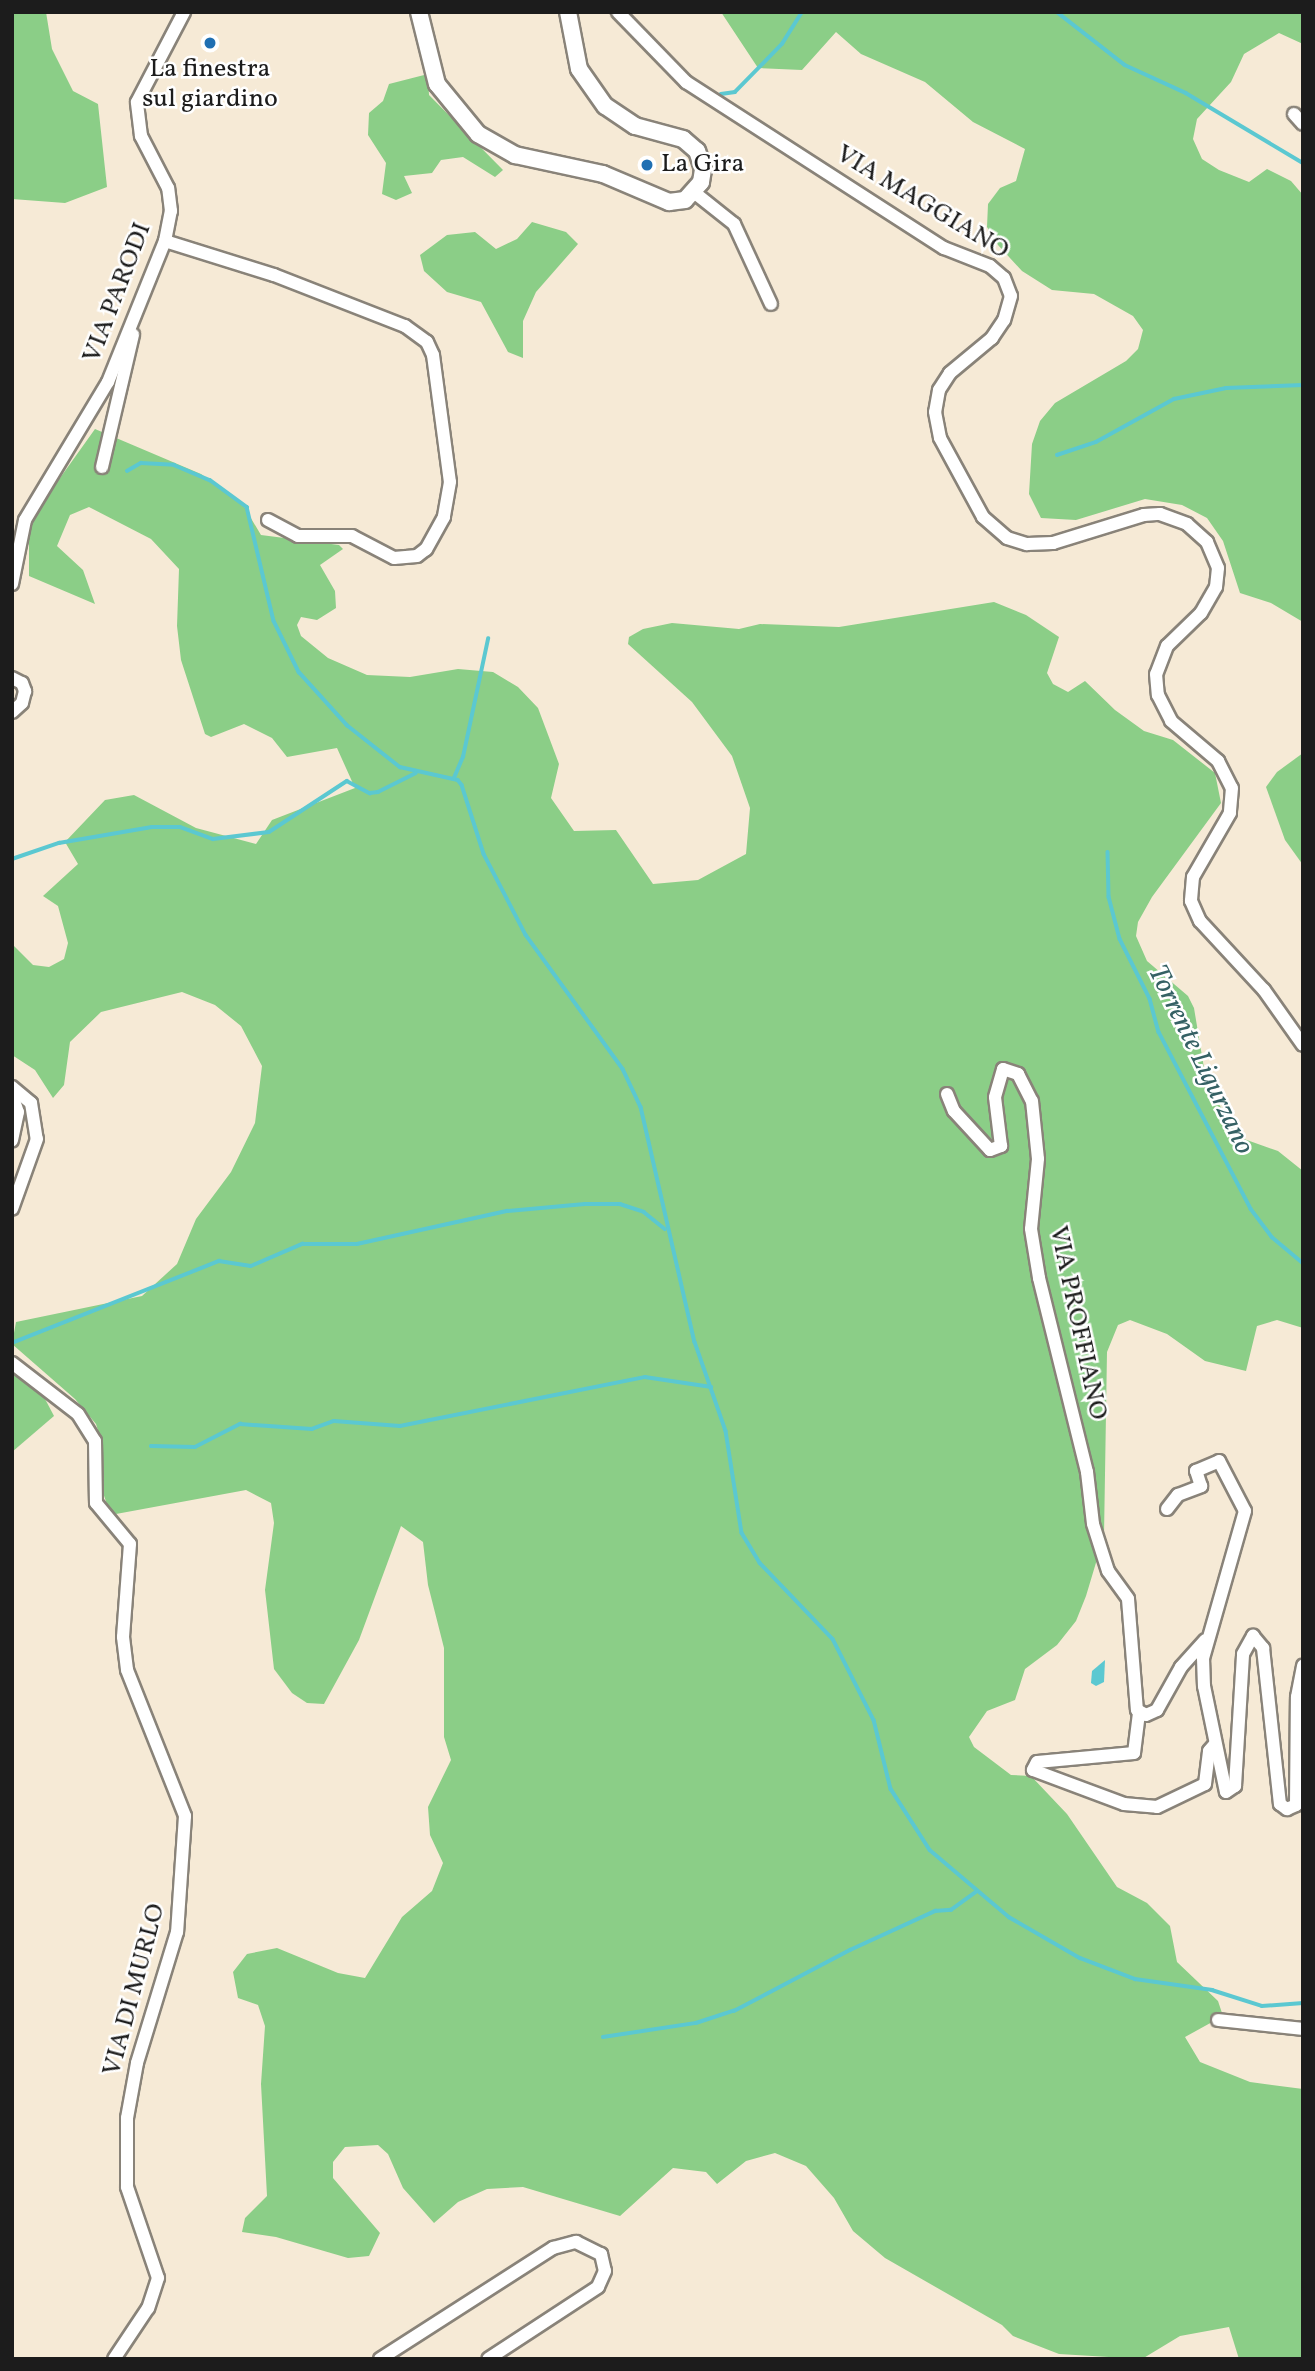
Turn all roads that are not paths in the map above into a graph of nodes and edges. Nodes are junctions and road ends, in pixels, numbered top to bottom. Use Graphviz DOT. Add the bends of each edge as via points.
graph roads {
  1 [pos="184,12"];
  2 [pos="419,12"];
  3 [pos="568,12"];
  4 [pos="618,12"];
  5 [pos="695,193"];
  6 [pos="165,241"];
  7 [pos="771,304"];
  8 [pos="137,311"];
  9 [pos="102,467"];
  10 [pos="268,520"];
  11 [pos="12,584"];
  12 [pos="12,678"];
  13 [pos="12,712"];
  14 [pos="1303,1045"];
  15 [pos="12,1087"];
  16 [pos="947,1094"];
  17 [pos="12,1095"];
  18 [pos="12,1140"];
  19 [pos="12,1209"];
  20 [pos="12,1363"];
  21 [pos="1167,1508"];
  22 [pos="1205,1640"];
  23 [pos="1303,1666"];
  24 [pos="1139,1713"];
  25 [pos="1215,1744"];
  26 [pos="1218,2020"];
  27 [pos="1303,2029"];
  28 [pos="114,2359"];
  29 [pos="380,2359"];
  30 [pos="488,2359"];
  1 -- 6 [label="street, VIA PARODI" via="137,103 141,136 168,188 171,211"];
  2 -- 5 [label="main road" via="437,84 490,142 515,155 622,180 669,202 685,201"];
  3 -- 5 [label="main road" via="579,69 605,106 635,126 683,139 697,150 704,169"];
  4 -- 14 [label="street, VIA MAGGIANO" via="686,82 944,248 990,267 1004,278 1011,296 1004,320 992,338 950,373 939,390 935,412 940,438 983,517 1007,538 1027,544 1053,543 1160,514 1186,524 1207,542 1218,568 1216,587 1201,613 1167,646 1156,674 1161,704 1171,721 1218,761 1232,788 1230,813 1193,877 1191,901 1208,930 1264,990"];
  5 -- 7 [label="street" via="734,225"];
  6 -- 8 [label="street, VIA PARODI" via="149,270"];
  6 -- 10 [label="street" via="286,279 405,326 427,342 433,355 450,482 444,517 426,549 416,556 394,558 352,536 298,536"];
  8 -- 9 [label="street"];
  8 -- 11 [label="street, VIA PARODI" via="96,404 25,520"];
  12 -- 13 [label="street" via="22,683 25,691 19,708"];
  15 -- 19 [label="street" via="31,1103 37,1139"];
  16 -- 24 [label="street, VIA PROFFIANO" via="954,1111 990,1150 1001,1146 995,1097 1003,1069 1017,1074 1032,1101 1038,1159 1031,1229 1039,1278 1084,1459 1093,1524 1108,1571 1128,1599 1133,1690"];
  17 -- 18 [label="street" via="18,1112"];
  20 -- 28 [label="street, VIA DI MURLO" via="78,1414 94,1441 96,1503 130,1544 123,1637 127,1670 185,1816 182,1900 127,2119 127,2187 157,2272 148,2308"];
  21 -- 22 [label="street, VIA PROFFIANO" via="1178,1495 1201,1486 1195,1473 1216,1461 1222,1463 1242,1500 1244,1522"];
  22 -- 24 [label="street, VIA PROFFIANO" via="1181,1667 1157,1710"];
  22 -- 25 [label="street, VIA PROFFIANO" via="1202,1674"];
  23 -- 25 [label="street, VIA PROFFIANO" via="1297,1697 1298,1794 1294,1807 1280,1804 1277,1740 1263,1648 1255,1637 1247,1641 1243,1654 1235,1786 1230,1793 1222,1784"];
  24 -- 25 [label="street, VIA PROFFIANO" via="1134,1753 1037,1762 1033,1770 1125,1804 1157,1807 1205,1784 1209,1751"];
  26 -- 27 [label="street"];
  29 -- 30 [label="street" via="553,2248 583,2243 604,2258 604,2276 598,2287"];
}
